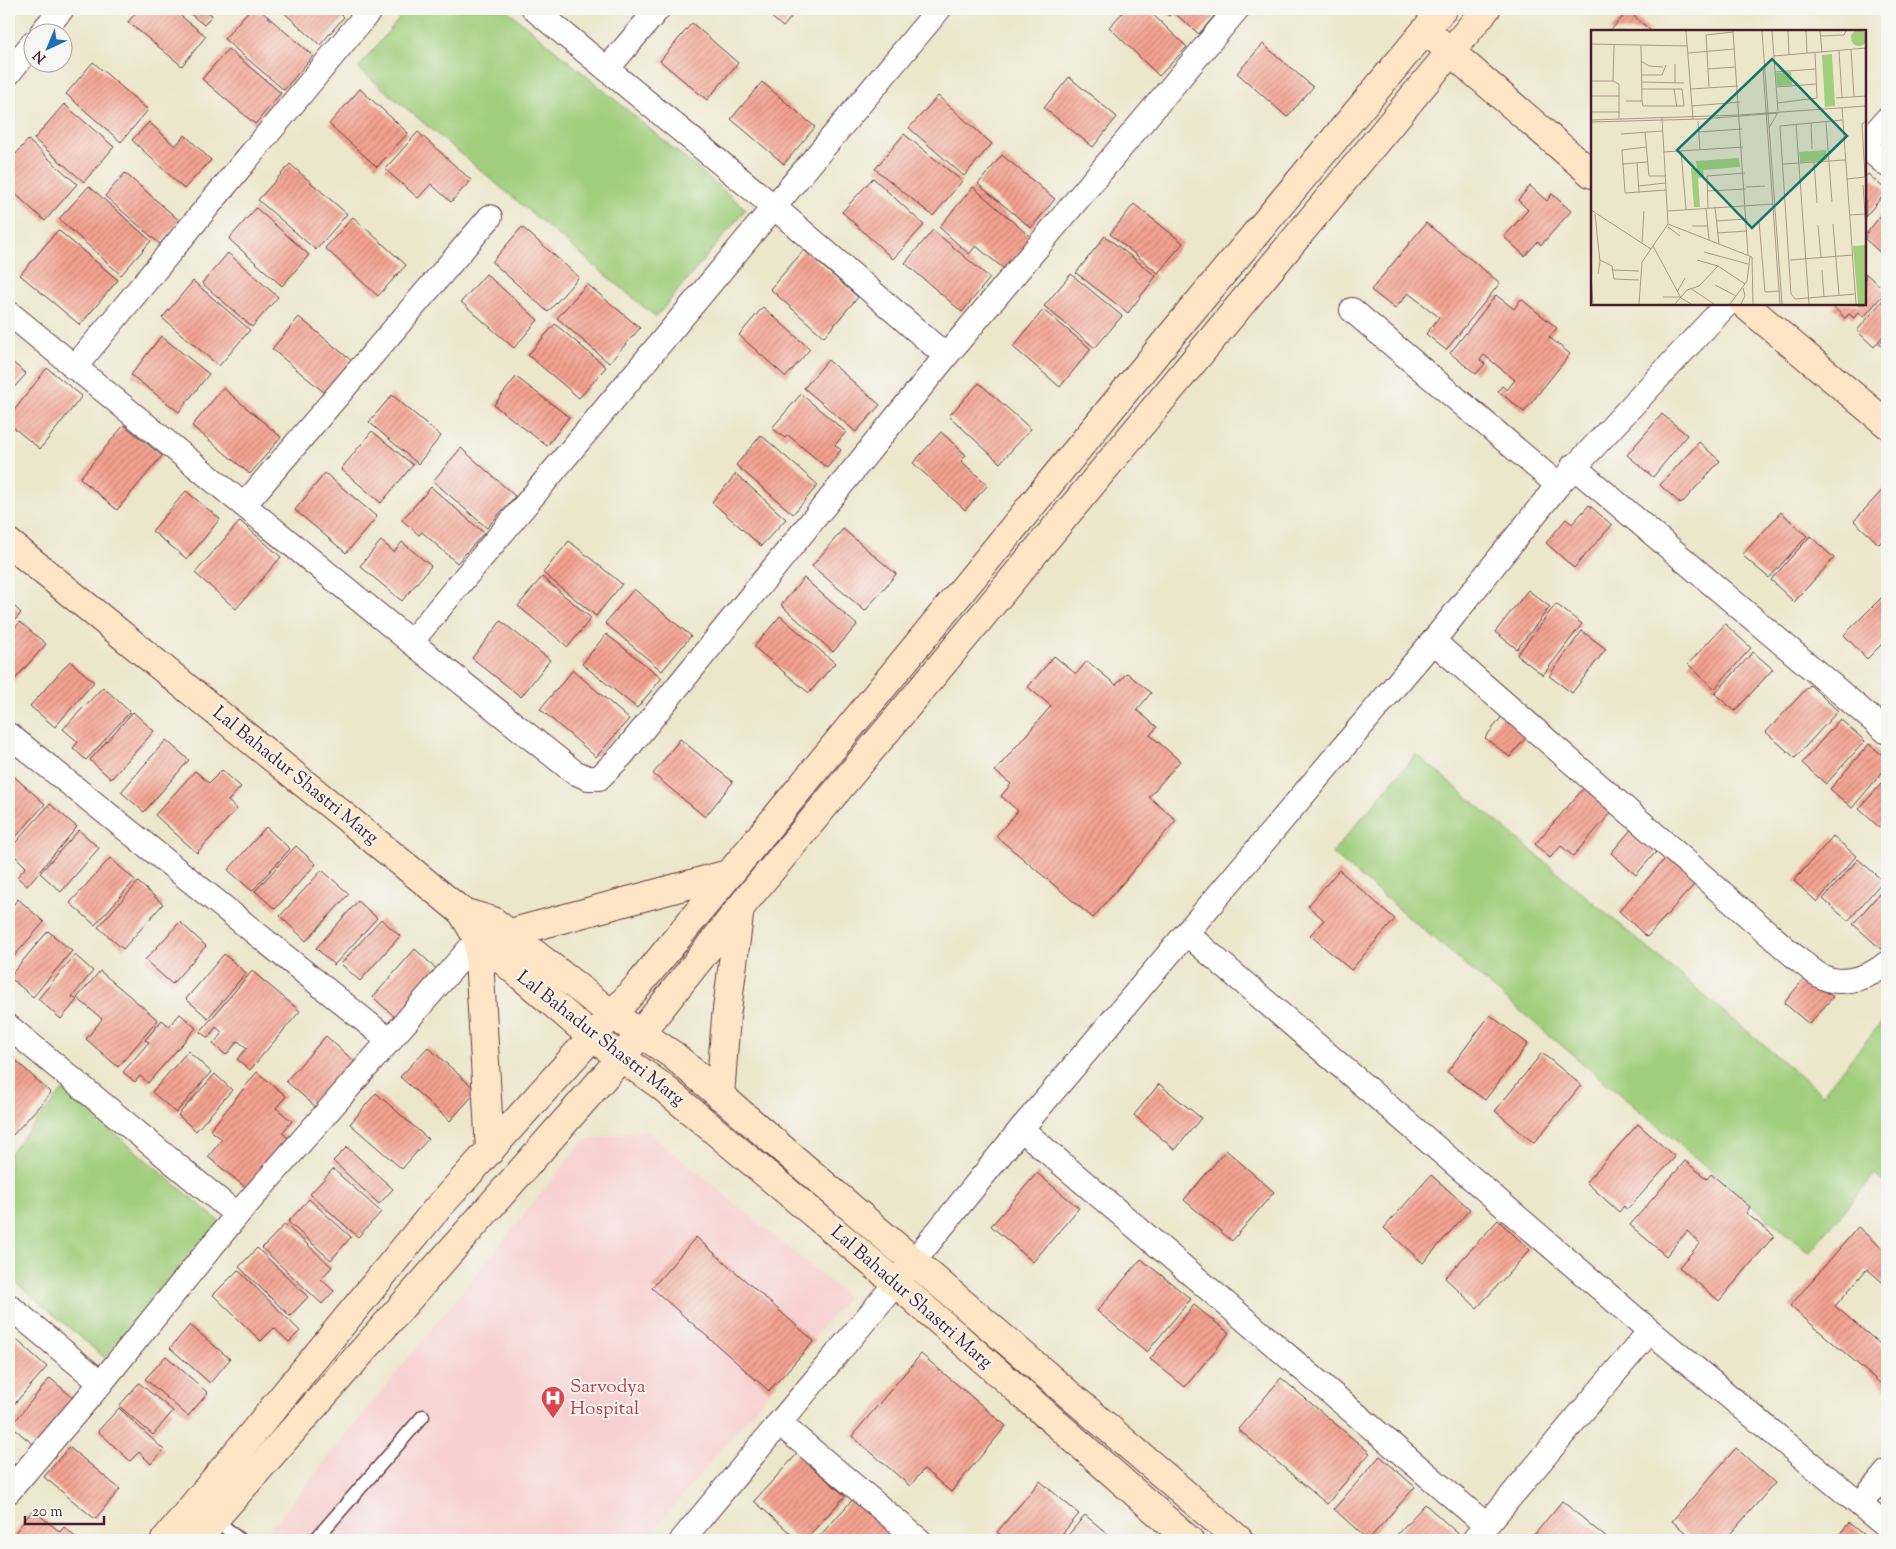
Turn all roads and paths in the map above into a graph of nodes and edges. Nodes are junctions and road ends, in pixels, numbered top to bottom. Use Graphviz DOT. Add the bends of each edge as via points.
graph roads {
  1 [pos="62,9"];
  2 [pos="371,9"];
  3 [pos="534,9"];
  4 [pos="658,9"];
  5 [pos="939,9"];
  6 [pos="1236,9"];
  7 [pos="1443,9"];
  8 [pos="1486,9"];
  9 [pos="51,22"];
  10 [pos="1426,30"];
  11 [pos="1451,52"];
  12 [pos="22,57"];
  13 [pos="607,69"];
  14 [pos="9,73"];
  15 [pos="1887,120"];
  16 [pos="1866,144"];
  17 [pos="1866,146"];
  18 [pos="1887,165"];
  19 [pos="1591,173"];
  20 [pos="774,208"];
  21 [pos="490,217"];
  22 [pos="1726,305"];
  23 [pos="1745,305"];
  24 [pos="1352,310"];
  25 [pos="9,313"];
  26 [pos="1163,345"];
  27 [pos="946,356"];
  28 [pos="1189,366"];
  29 [pos="74,368"];
  30 [pos="1887,424"];
  31 [pos="1574,466"];
  32 [pos="1558,485"];
  33 [pos="244,505"];
  34 [pos="9,543"];
  35 [pos="977,572"];
  36 [pos="1002,592"];
  37 [pos="1433,640"];
  38 [pos="411,642"];
  39 [pos="1887,732"];
  40 [pos="9,735"];
  41 [pos="728,874"];
  42 [pos="741,907"];
  43 [pos="494,931"];
  44 [pos="1187,934"];
  45 [pos="1887,963"];
  46 [pos="613,1015"];
  47 [pos="9,1027"];
  48 [pos="640,1034"];
  49 [pos="592,1037"];
  50 [pos="390,1041"];
  51 [pos="621,1058"];
  52 [pos="720,1096"];
  53 [pos="1020,1129"];
  54 [pos="490,1151"];
  55 [pos="237,1215"];
  56 [pos="913,1261"];
  57 [pos="896,1283"];
  58 [pos="9,1306"];
  59 [pos="1650,1332"];
  60 [pos="101,1383"];
  61 [pos="423,1416"];
  62 [pos="779,1423"];
  63 [pos="1887,1472"];
  64 [pos="9,1491"];
  65 [pos="1860,1504"];
  66 [pos="214,1518"];
  67 [pos="1887,1527"];
  68 [pos="1480,1533"];
  69 [pos="165,1540"];
  70 [pos="196,1540"];
  71 [pos="240,1540"];
  72 [pos="315,1540"];
  73 [pos="682,1540"];
  74 [pos="919,1540"];
  75 [pos="1189,1540"];
  76 [pos="1239,1540"];
  1 -- 9 [label="street"];
  2 -- 29 [label="street"];
  3 -- 13 [label="street"];
  4 -- 13 [label="street"];
  5 -- 20 [label="street"];
  6 -- 27 [label="street"];
  7 -- 10 [label="street"];
  8 -- 11 [label="street"];
  10 -- 11 [label="street"];
  10 -- 26 [label="street"];
  11 -- 19 [label="street"];
  11 -- 28 [label="street"];
  12 -- 14 [label="street"];
  13 -- 20 [label="street"];
  15 -- 16 [label="street"];
  17 -- 18 [label="street"];
  20 -- 27 [label="street"];
  20 -- 38 [label="street"];
  21 -- 33 [label="street"];
  22 -- 31 [label="street"];
  23 -- 30 [label="street"];
  24 -- 32 [label="street"];
  25 -- 29 [label="street"];
  26 -- 28 [label="street"];
  26 -- 35 [label="street"];
  27 -- 38 [label="street" via="622,755 599,778 588,778 574,772"];
  28 -- 36 [label="street"];
  29 -- 33 [label="street"];
  31 -- 32 [label="street"];
  31 -- 39 [label="street"];
  32 -- 37 [label="street"];
  33 -- 38 [label="street"];
  34 -- 43 [label="street, Lal Bahadur Shastri Marg" via="462,912"];
  35 -- 36 [label="street"];
  35 -- 41 [label="street"];
  36 -- 42 [label="street"];
  37 -- 44 [label="street"];
  37 -- 45 [label="street" via="1800,961 1825,978 1848,980 1878,972"];
  40 -- 50 [label="street"];
  41 -- 43 [label="street"];
  41 -- 46 [label="street"];
  42 -- 48 [label="street"];
  42 -- 52 [label="street" via="726,1017"];
  43 -- 46 [label="street"];
  43 -- 49 [label="street, Lal Bahadur Shastri Marg"];
  43 -- 50 [label="street"];
  43 -- 54 [label="street"];
  44 -- 53 [label="street"];
  44 -- 59 [label="street"];
  46 -- 48 [label="street"];
  46 -- 49 [label="street"];
  47 -- 55 [label="street"];
  48 -- 51 [label="street"];
  48 -- 52 [label="street" via="673,1055"];
  49 -- 51 [label="street, Lal Bahadur Shastri Marg"];
  49 -- 54 [label="street"];
  50 -- 55 [label="street"];
  51 -- 57 [label="street, Lal Bahadur Shastri Marg" via="666,1090"];
  51 -- 66 [label="street"];
  52 -- 56 [label="street"];
  53 -- 56 [label="street"];
  53 -- 68 [label="street"];
  54 -- 69 [label="street" via="435,1211"];
  55 -- 60 [label="street"];
  56 -- 57 [label="street"];
  56 -- 76 [label="street"];
  57 -- 62 [label="street"];
  57 -- 75 [label="street, Lal Bahadur Shastri Marg"];
  58 -- 60 [label="street"];
  59 -- 65 [label="street"];
  59 -- 68 [label="street"];
  60 -- 64 [label="street"];
  61 -- 72 [label="lane"];
  62 -- 73 [label="street"];
  62 -- 74 [label="street"];
  63 -- 65 [label="street"];
  65 -- 67 [label="street"];
  66 -- 70 [label="street"];
  66 -- 71 [label="lane"];
}
